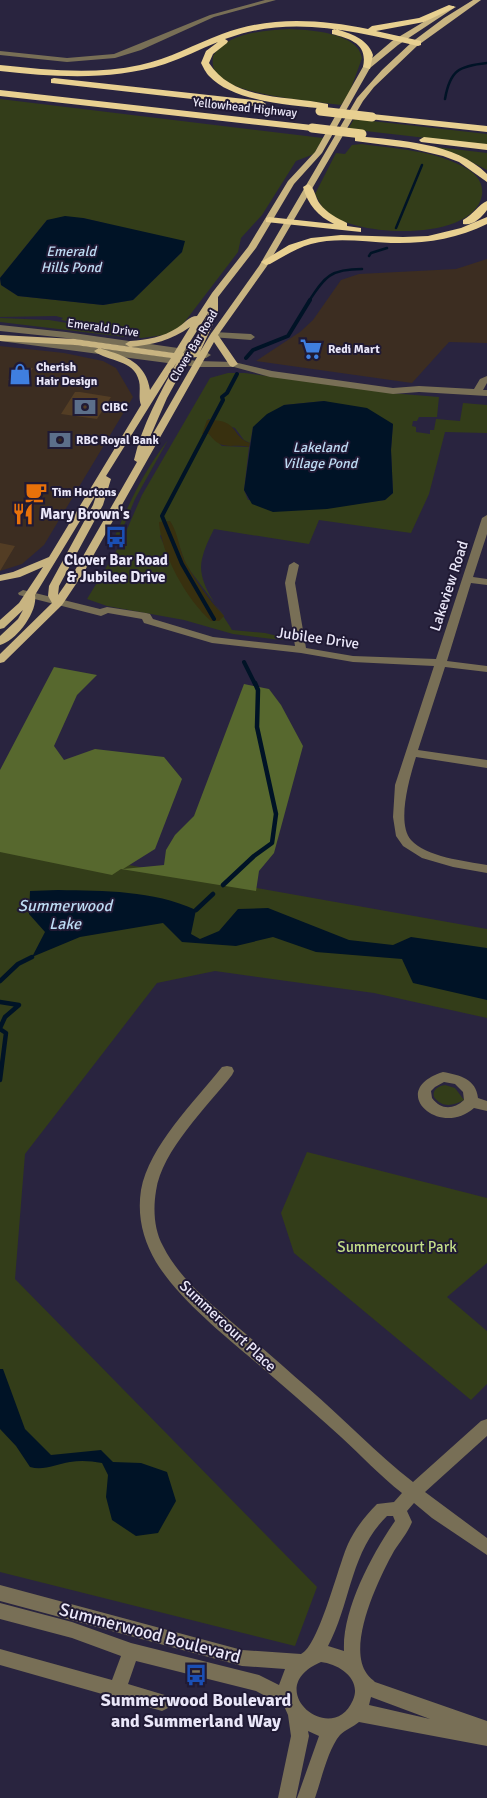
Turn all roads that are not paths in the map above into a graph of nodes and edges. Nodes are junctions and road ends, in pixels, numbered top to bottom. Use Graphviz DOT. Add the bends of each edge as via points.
graph roads {
  1 [pos="273,0"];
  2 [pos="465,0"];
  3 [pos="478,0"];
  4 [pos="452,7"];
  5 [pos="319,28"];
  6 [pos="356,29"];
  7 [pos="398,41"];
  8 [pos="415,45"];
  9 [pos="0,53"];
  10 [pos="368,67"];
  11 [pos="0,68"];
  12 [pos="0,75"];
  13 [pos="0,93"];
  14 [pos="323,109"];
  15 [pos="487,129"];
  16 [pos="360,136"];
  17 [pos="487,147"];
  18 [pos="487,179"];
  19 [pos="308,187"];
  20 [pos="487,204"];
  21 [pos="487,220"];
  22 [pos="268,222"];
  23 [pos="287,225"];
  24 [pos="356,230"];
  25 [pos="380,240"];
  26 [pos="266,262"];
  27 [pos="215,295"];
  28 [pos="0,328"];
  29 [pos="214,335"];
  30 [pos="250,337"];
  31 [pos="0,338"];
  32 [pos="129,344"];
  33 [pos="99,351"];
  34 [pos="187,357"];
  35 [pos="229,363"];
  36 [pos="487,379"];
  37 [pos="482,393"];
  38 [pos="142,410"];
  39 [pos="115,453"];
  40 [pos="487,518"];
  41 [pos="54,559"];
  42 [pos="294,565"];
  43 [pos="0,578"];
  44 [pos="468,579"];
  45 [pos="487,582"];
  46 [pos="27,594"];
  47 [pos="58,603"];
  48 [pos="0,626"];
  49 [pos="0,642"];
  50 [pos="301,650"];
  51 [pos="0,660"];
  52 [pos="439,663"];
  53 [pos="487,669"];
  54 [pos="412,752"];
  55 [pos="487,764"];
  56 [pos="487,869"];
  57 [pos="227,1071"];
  58 [pos="471,1102"];
  59 [pos="487,1106"];
  60 [pos="487,1426"];
  61 [pos="413,1493"];
  62 [pos="398,1509"];
  63 [pos="487,1547"];
  64 [pos="0,1593"];
  65 [pos="0,1611"];
  66 [pos="131,1651"];
  67 [pos="0,1657"];
  68 [pos="306,1659"];
  69 [pos="359,1676"];
  70 [pos="117,1689"];
  71 [pos="162,1702"];
  72 [pos="292,1705"];
  73 [pos="355,1713"];
  74 [pos="335,1727"];
  75 [pos="487,1730"];
  76 [pos="487,1738"];
  77 [pos="287,1798"];
  78 [pos="306,1798"];
  1 -- 9 [label="street" via="212,16 115,56 67,60"];
  2 -- 4 [label="main road, Clover Bar Road"];
  3 -- 8 [label="main road, Clover Bar Road"];
  4 -- 6 [label="highway" via="405,24"];
  4 -- 7 [label="main road, Clover Bar Road"];
  5 -- 7 [label="highway"];
  5 -- 10 [label="highway" via="338,32 360,44 369,54"];
  5 -- 14 [label="highway" via="282,27 244,33 215,46 205,63 223,84 247,93"];
  6 -- 7 [label="highway"];
  6 -- 11 [label="highway" via="302,23 253,27 232,32 160,62 115,71 52,72"];
  7 -- 8 [label="highway"];
  7 -- 10 [label="main road, Clover Bar Road"];
  8 -- 19 [label="main road, Clover Bar Road" via="366,92"];
  10 -- 22 [label="main road, Clover Bar Road" via="318,153 291,183"];
  12 -- 14 [label="highway, Yellowhead Highway"];
  13 -- 16 [label="highway, Yellowhead Highway"];
  14 -- 15 [label="highway, Yellowhead Highway, bridge"];
  16 -- 17 [label="highway"];
  16 -- 18 [label="highway" via="468,162"];
  19 -- 23 [label="main road, Clover Bar Road"];
  19 -- 24 [label="highway" via="318,210"];
  20 -- 24 [label="highway" via="476,217 441,230 408,234"];
  21 -- 25 [label="highway" via="443,237"];
  22 -- 23 [label="highway"];
  22 -- 27 [label="main road, Clover Bar Road"];
  23 -- 24 [label="highway"];
  23 -- 25 [label="highway"];
  23 -- 26 [label="main road, Clover Bar Road"];
  25 -- 26 [label="highway" via="312,241"];
  26 -- 29 [label="main road, Clover Bar Road"];
  27 -- 32 [label="main road" via="178,333 157,341"];
  27 -- 34 [label="main road, Clover Bar Road"];
  27 -- 34 [label="main road" via="214,313"];
  28 -- 32 [label="street, Emerald Drive"];
  29 -- 30 [label="street"];
  29 -- 34 [label="main road, Clover Bar Road"];
  29 -- 35 [label="main road"];
  31 -- 33 [label="street, Emerald Drive"];
  31 -- 34 [label="main road" via="75,342"];
  32 -- 34 [label="street, Emerald Drive"];
  33 -- 34 [label="street, Emerald Drive"];
  33 -- 38 [label="main road" via="127,360 141,372 146,390"];
  34 -- 35 [label="street"];
  34 -- 38 [label="main road, Clover Bar Road"];
  34 -- 47 [label="main road, Clover Bar Road" via="135,474"];
  35 -- 37 [label="street" via="270,374 331,379 393,391 418,389"];
  36 -- 37 [label="street" via="483,381"];
  38 -- 39 [label="main road, Clover Bar Road"];
  39 -- 41 [label="main road, Clover Bar Road"];
  39 -- 47 [label="main road" via="98,505 54,586 53,596"];
  40 -- 44 [label="street, Lakeview Road"];
  41 -- 43 [label="main road"];
  41 -- 46 [label="main road, Clover Bar Road"];
  42 -- 50 [label="street" via="290,582"];
  44 -- 45 [label="street"];
  44 -- 52 [label="street, Lakeview Road"];
  46 -- 47 [label="street"];
  46 -- 48 [label="main road, Clover Bar Road" via="16,612"];
  46 -- 49 [label="main road" via="32,605"];
  47 -- 50 [label="street, Jubilee Drive" via="102,613 103,617 140,623 148,621 212,640"];
  47 -- 51 [label="main road, Clover Bar Road"];
  50 -- 52 [label="street, Jubilee Drive" via="353,659"];
  52 -- 53 [label="street, Jubilee Drive"];
  52 -- 54 [label="street, Lakeview Road"];
  54 -- 55 [label="street"];
  54 -- 56 [label="street, Lakeview Road" via="401,785 402,838 418,852"];
  57 -- 61 [label="street, Summercourt Place" via="172,1143 151,1178 148,1200 153,1242 176,1278 198,1301"];
  58 -- 59 [label="street"];
  60 -- 61 [label="street" via="430,1474"];
  61 -- 62 [label="street"];
  61 -- 63 [label="street, Summercourt Place"];
  62 -- 68 [label="street" via="383,1509 360,1535 343,1578 327,1634"];
  62 -- 69 [label="street" via="404,1522 374,1573 356,1624 352,1648"];
  64 -- 68 [label="street, Summerwood Boulevard" via="242,1658"];
  65 -- 66 [label="street, Summerwood Boulevard" via="72,1630"];
  66 -- 70 [label="street, Summerwood Boulevard"];
  66 -- 72 [label="street, Summerwood Boulevard" via="259,1683"];
  67 -- 70 [label="street"];
  68 -- 69 [label="street" via="330,1654 339,1656"];
  68 -- 72 [label="street" via="294,1668 286,1687"];
  69 -- 73 [label="street" via="363,1697"];
  69 -- 75 [label="street" via="369,1688 380,1693"];
  70 -- 71 [label="street"];
  72 -- 74 [label="street" via="307,1723 323,1728"];
  72 -- 77 [label="street" via="300,1736"];
  73 -- 74 [label="street" via="347,1722"];
  73 -- 76 [label="street"];
  74 -- 78 [label="street" via="327,1739"];
}
